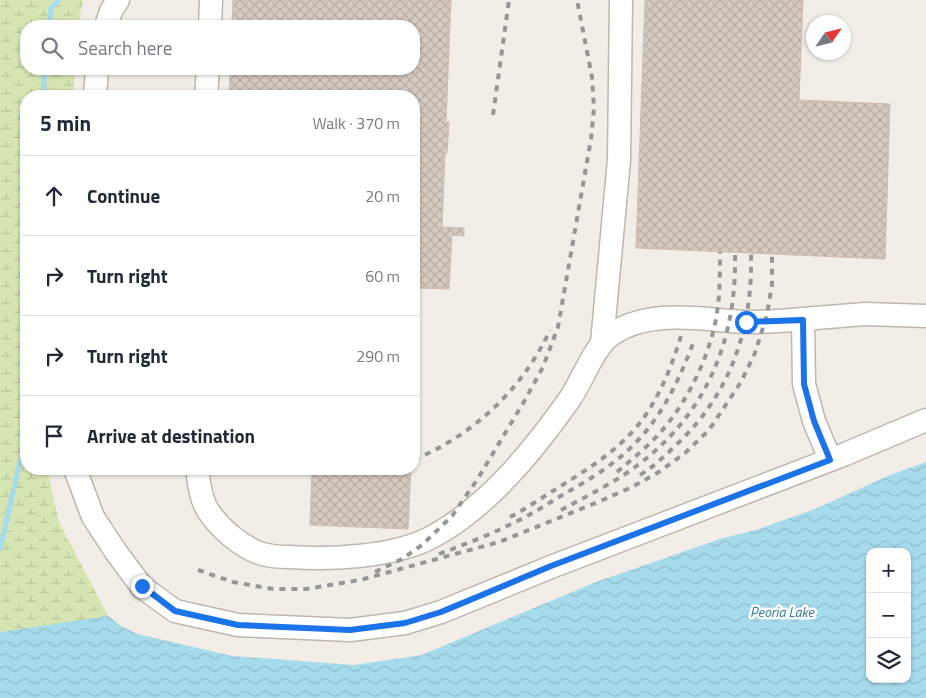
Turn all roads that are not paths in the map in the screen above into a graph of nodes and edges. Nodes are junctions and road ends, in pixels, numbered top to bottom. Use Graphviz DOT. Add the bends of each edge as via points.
graph roads {
  1 [pos="118,0"];
  2 [pos="211,0"];
  3 [pos="621,0"];
  4 [pos="108,20"];
  5 [pos="210,20"];
  6 [pos="97,75"];
  7 [pos="208,75"];
  8 [pos="95,90"];
  9 [pos="206,90"];
  10 [pos="926,316"];
  11 [pos="803,320"];
  12 [pos="602,343"];
  13 [pos="926,420"];
  14 [pos="830,460"];
  15 [pos="77,475"];
  16 [pos="198,475"];
  1 -- 4 [label="lane"];
  2 -- 5 [label="lane"];
  3 -- 12 [label="lane" via="619,160"];
  6 -- 8 [label="lane"];
  7 -- 9 [label="lane"];
  10 -- 11 [label="lane" via="865,314"];
  11 -- 12 [label="lane" via="746,322 660,318 626,326"];
  11 -- 14 [label="lane" via="804,384 814,421"];
  12 -- 16 [label="lane" via="570,399 499,486 472,510 430,538 415,544 377,553 321,559 259,553 240,542 208,509"];
  13 -- 14 [label="lane"];
  14 -- 15 [label="lane" via="441,612 405,623 350,630 238,625 175,611 142,586 116,552 93,517"];
}
